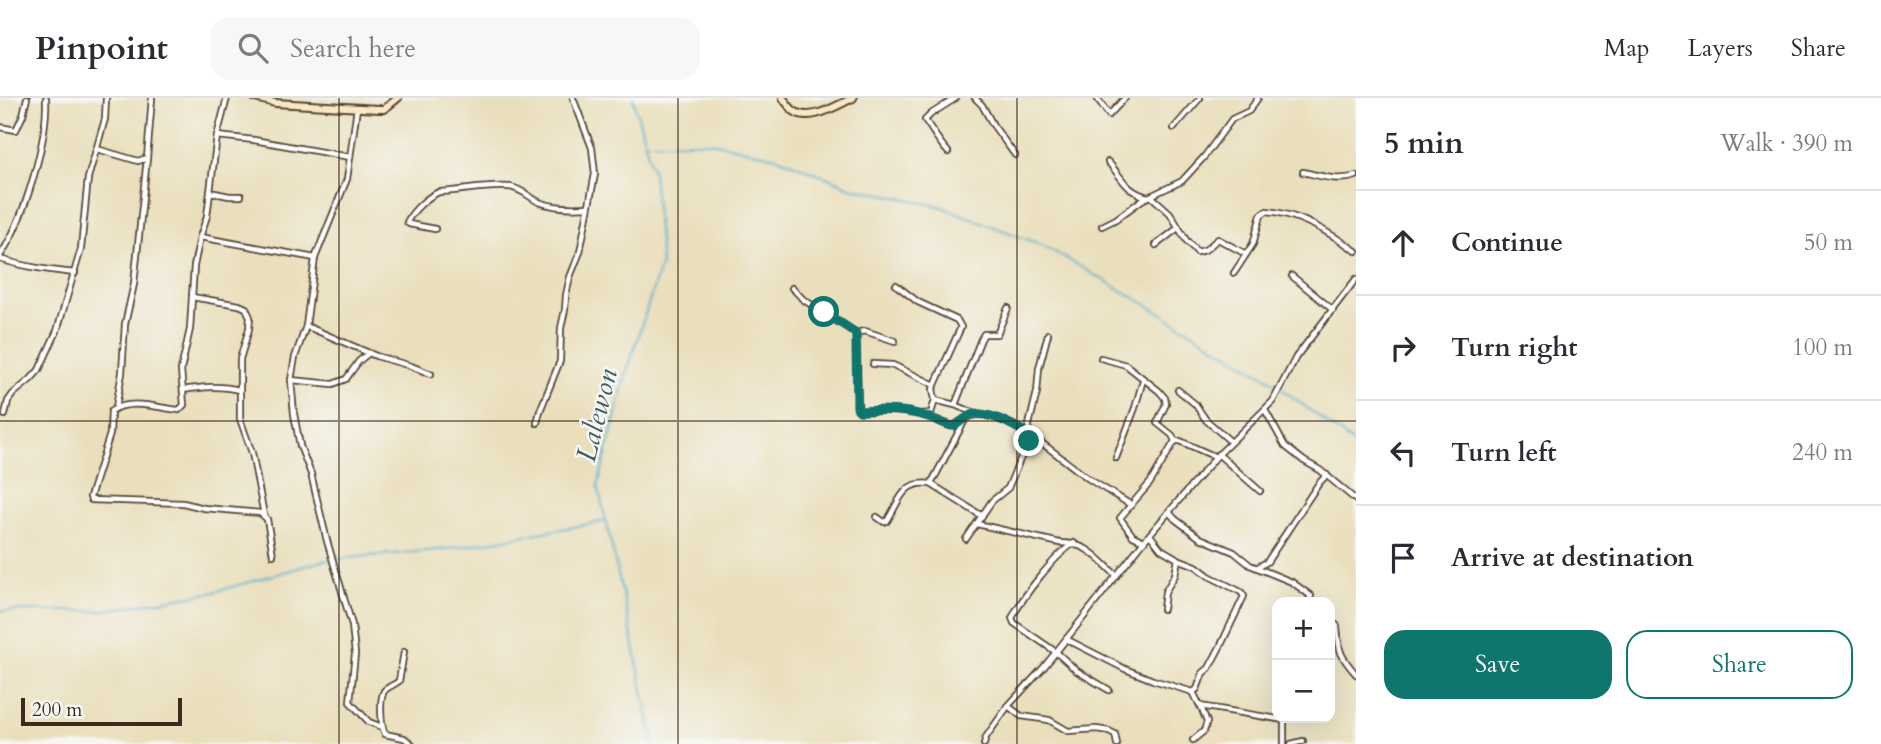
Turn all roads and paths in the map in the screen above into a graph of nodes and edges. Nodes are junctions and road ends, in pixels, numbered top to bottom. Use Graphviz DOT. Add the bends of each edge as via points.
graph roads {
  1 [pos="27,98"];
  2 [pos="46,98"];
  3 [pos="106,98"];
  4 [pos="152,98"];
  5 [pos="227,98"];
  6 [pos="255,98"];
  7 [pos="398,98"];
  8 [pos="573,98"];
  9 [pos="783,98"];
  10 [pos="853,98"];
  11 [pos="956,98"];
  12 [pos="975,98"];
  13 [pos="1097,98"];
  14 [pos="1125,98"];
  15 [pos="1199,98"];
  16 [pos="1258,98"];
  17 [pos="321,101"];
  18 [pos="357,107"];
  19 [pos="0,127"];
  20 [pos="1174,128"];
  21 [pos="217,136"];
  22 [pos="97,149"];
  23 [pos="947,152"];
  24 [pos="1015,155"];
  25 [pos="350,157"];
  26 [pos="146,158"];
  27 [pos="1108,162"];
  28 [pos="1303,172"];
  29 [pos="1356,176"];
  30 [pos="210,192"];
  31 [pos="241,196"];
  32 [pos="1150,196"];
  33 [pos="589,207"];
  34 [pos="1102,226"];
  35 [pos="1178,228"];
  36 [pos="435,229"];
  37 [pos="200,237"];
  38 [pos="1156,245"];
  39 [pos="1356,251"];
  40 [pos="1247,254"];
  41 [pos="0,258"];
  42 [pos="315,258"];
  43 [pos="75,272"];
  44 [pos="1234,273"];
  45 [pos="1292,276"];
  46 [pos="1356,279"];
  47 [pos="896,285"];
  48 [pos="792,288"];
  49 [pos="192,297"];
  50 [pos="1008,308"];
  51 [pos="1333,310"];
  52 [pos="306,326"];
  53 [pos="856,333"];
  54 [pos="1048,334"];
  55 [pos="895,341"];
  56 [pos="370,353"];
  57 [pos="1101,358"];
  58 [pos="873,364"];
  59 [pos="431,374"];
  60 [pos="291,380"];
  61 [pos="1143,380"];
  62 [pos="935,385"];
  63 [pos="183,390"];
  64 [pos="239,390"];
  65 [pos="1178,390"];
  66 [pos="935,400"];
  67 [pos="955,405"];
  68 [pos="116,408"];
  69 [pos="1265,410"];
  70 [pos="919,414"];
  71 [pos="977,414"];
  72 [pos="5,415"];
  73 [pos="967,417"];
  74 [pos="537,423"];
  75 [pos="1027,433"];
  76 [pos="1033,438"];
  77 [pos="1175,441"];
  78 [pos="1230,441"];
  79 [pos="1217,456"];
  80 [pos="1116,457"];
  81 [pos="1327,475"];
  82 [pos="932,484"];
  83 [pos="1260,491"];
  84 [pos="1356,500"];
  85 [pos="1130,505"];
  86 [pos="1169,513"];
  87 [pos="264,516"];
  88 [pos="982,516"];
  89 [pos="877,517"];
  90 [pos="977,524"];
  91 [pos="1150,535"];
  92 [pos="966,539"];
  93 [pos="1144,541"];
  94 [pos="1074,543"];
  95 [pos="273,555"];
  96 [pos="1178,559"];
  97 [pos="1257,567"];
  98 [pos="1116,575"];
  99 [pos="1310,597"];
  100 [pos="1163,609"];
  101 [pos="1335,624"];
  102 [pos="1066,639"];
  103 [pos="404,652"];
  104 [pos="1056,652"];
  105 [pos="1356,674"];
  106 [pos="1109,690"];
  107 [pos="1194,692"];
  108 [pos="1008,706"];
  109 [pos="1200,706"];
  110 [pos="382,727"];
  111 [pos="1193,740"];
  112 [pos="1303,741"];
  113 [pos="412,744"];
  114 [pos="984,744"];
  115 [pos="1117,744"];
  116 [pos="1284,744"];
  117 [pos="1291,744"];
  1 -- 19 [label="street" via="16,130"];
  2 -- 41 [label="street" via="40,150 27,196"];
  3 -- 22 [label="street"];
  4 -- 26 [label="street"];
  5 -- 21 [label="street"];
  6 -- 17 [label="street" via="275,103"];
  7 -- 18 [label="street" via="384,108"];
  8 -- 33 [label="street" via="595,167"];
  9 -- 10 [label="street" via="795,112 806,115"];
  11 -- 23 [label="street" via="925,120"];
  12 -- 24 [label="street"];
  13 -- 14 [label="street" via="1108,115"];
  15 -- 20 [label="street"];
  16 -- 32 [label="street" via="1249,111 1232,119 1189,174"];
  17 -- 18 [label="street"];
  18 -- 25 [label="street"];
  21 -- 25 [label="street"];
  21 -- 30 [label="street"];
  22 -- 26 [label="street" via="138,161"];
  22 -- 43 [label="street" via="88,178"];
  25 -- 42 [label="street" via="347,179"];
  26 -- 68 [label="street"];
  27 -- 32 [label="street" via="1129,189"];
  28 -- 29 [label="street" via="1332,179"];
  30 -- 31 [label="street"];
  30 -- 37 [label="street"];
  32 -- 34 [label="street"];
  32 -- 35 [label="street" via="1170,213"];
  33 -- 36 [label="street" via="543,203 509,187 439,192 407,222"];
  33 -- 74 [label="street" via="566,295 560,361"];
  35 -- 38 [label="street"];
  35 -- 40 [label="street" via="1197,252 1218,239"];
  37 -- 42 [label="street"];
  37 -- 49 [label="street"];
  39 -- 40 [label="street" via="1304,220 1266,211"];
  40 -- 44 [label="street"];
  41 -- 43 [label="street" via="21,266"];
  42 -- 52 [label="street"];
  43 -- 72 [label="street" via="45,359 32,379 13,394"];
  45 -- 51 [label="street"];
  46 -- 51 [label="street"];
  47 -- 62 [label="street" via="918,302 957,320 961,327"];
  48 -- 53 [label="street"];
  49 -- 63 [label="street" via="181,370"];
  49 -- 64 [label="street" via="239,305 250,314"];
  50 -- 67 [label="street" via="997,334 984,334 981,339"];
  51 -- 69 [label="street" via="1296,357"];
  52 -- 56 [label="street"];
  52 -- 60 [label="street"];
  53 -- 55 [label="street" via="865,331"];
  53 -- 70 [label="street" via="858,409"];
  54 -- 75 [label="street"];
  56 -- 59 [label="street"];
  56 -- 60 [label="street" via="346,379 333,384"];
  57 -- 61 [label="street" via="1126,365"];
  58 -- 62 [label="street" via="893,366"];
  60 -- 110 [label="street" via="300,446 352,625 355,654 350,702 369,722"];
  61 -- 77 [label="street" via="1165,398 1157,423"];
  61 -- 80 [label="street"];
  62 -- 66 [label="street"];
  63 -- 64 [label="street"];
  63 -- 68 [label="street" via="184,405 179,410 134,404"];
  64 -- 87 [label="street" via="241,425"];
  65 -- 78 [label="street"];
  66 -- 67 [label="street"];
  66 -- 70 [label="street" via="931,413"];
  67 -- 71 [label="street"];
  68 -- 87 [label="street" via="111,411 110,434 91,500 183,503"];
  69 -- 78 [label="street"];
  69 -- 81 [label="street" via="1285,446"];
  70 -- 73 [label="street" via="954,426"];
  71 -- 73 [label="street"];
  71 -- 75 [label="street"];
  73 -- 82 [label="street"];
  75 -- 76 [label="street"];
  76 -- 85 [label="street"];
  76 -- 88 [label="street" via="1008,488"];
  77 -- 79 [label="street"];
  77 -- 85 [label="street" via="1150,483"];
  78 -- 79 [label="street"];
  79 -- 83 [label="street"];
  79 -- 86 [label="street"];
  81 -- 84 [label="street"];
  81 -- 97 [label="street" via="1267,562"];
  82 -- 88 [label="street"];
  82 -- 89 [label="street" via="911,485 887,521"];
  85 -- 93 [label="street" via="1120,518 1133,536"];
  86 -- 91 [label="street"];
  86 -- 97 [label="street" via="1200,538"];
  87 -- 95 [label="street"];
  88 -- 90 [label="street"];
  90 -- 92 [label="street"];
  90 -- 94 [label="street"];
  91 -- 93 [label="street"];
  91 -- 96 [label="street" via="1158,548"];
  93 -- 98 [label="street"];
  94 -- 98 [label="street"];
  94 -- 104 [label="street" via="1032,587 1012,618"];
  96 -- 100 [label="street" via="1164,592"];
  96 -- 107 [label="street" via="1244,596"];
  97 -- 99 [label="street" via="1292,582"];
  98 -- 102 [label="street"];
  101 -- 105 [label="street" via="1339,651"];
  102 -- 104 [label="street"];
  102 -- 107 [label="street" via="1125,669"];
  103 -- 110 [label="street" via="399,681 384,691"];
  104 -- 106 [label="street"];
  104 -- 108 [label="street"];
  107 -- 109 [label="street"];
  108 -- 114 [label="street"];
  108 -- 115 [label="street" via="1021,716 1049,720 1068,731 1110,731"];
  109 -- 111 [label="street" via="1207,722"];
  109 -- 116 [label="street" via="1284,720"];
  110 -- 113 [label="street" via="385,734"];
  112 -- 117 [label="street"];
}
